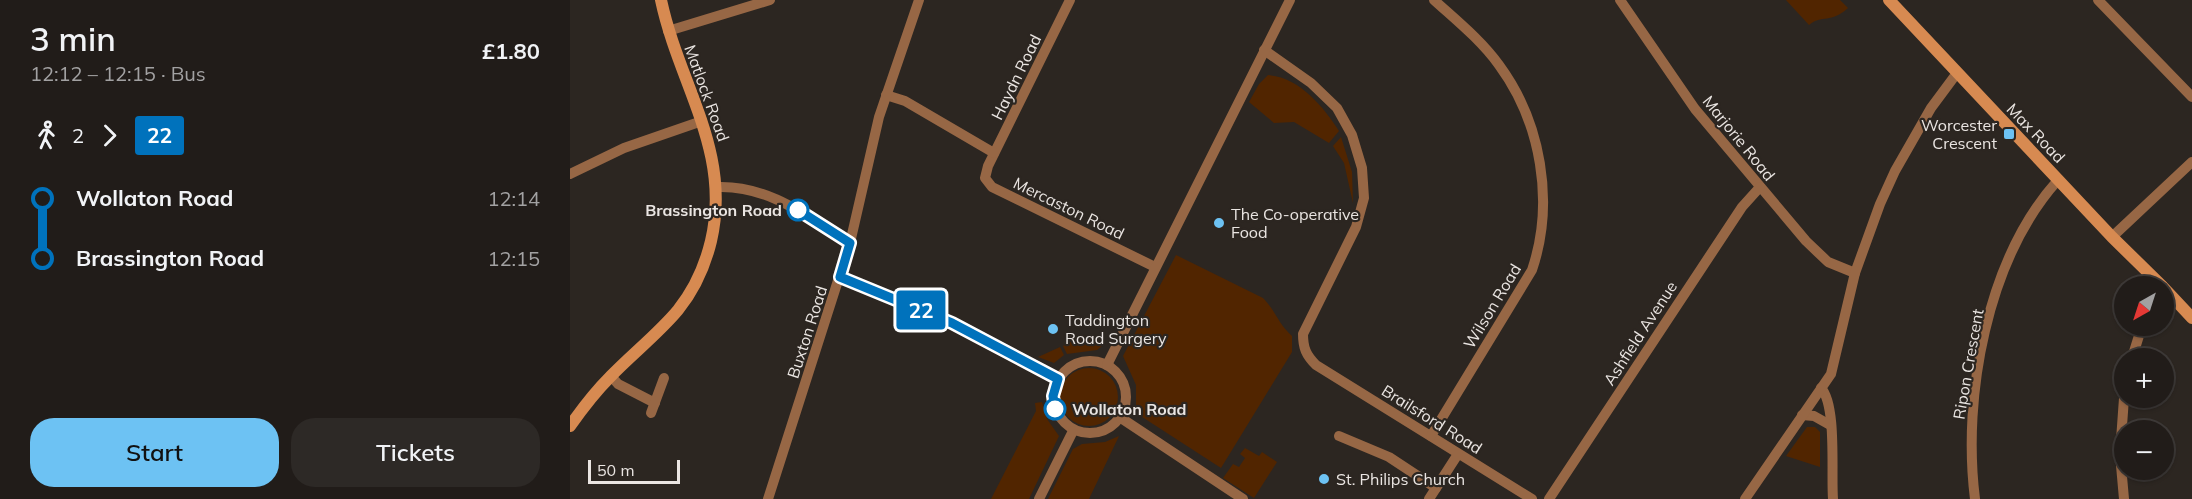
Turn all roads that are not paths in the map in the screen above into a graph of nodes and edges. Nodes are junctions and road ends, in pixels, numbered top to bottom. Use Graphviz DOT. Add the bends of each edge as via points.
graph roads {
  1 [pos="661,0"];
  2 [pos="770,0"];
  3 [pos="920,0"];
  4 [pos="1070,0"];
  5 [pos="1290,0"];
  6 [pos="1434,0"];
  7 [pos="1620,0"];
  8 [pos="1888,0"];
  9 [pos="2098,0"];
  10 [pos="668,31"];
  11 [pos="1263,50"];
  12 [pos="1957,73"];
  13 [pos="886,95"];
  14 [pos="2192,97"];
  15 [pos="702,121"];
  16 [pos="994,153"];
  17 [pos="2192,162"];
  18 [pos="988,166"];
  19 [pos="570,174"];
  20 [pos="2058,180"];
  21 [pos="717,187"];
  22 [pos="1760,187"];
  23 [pos="2112,237"];
  24 [pos="850,243"];
  25 [pos="1155,267"];
  26 [pos="1855,273"];
  27 [pos="2152,276"];
  28 [pos="840,277"];
  29 [pos="2174,299"];
  30 [pos="2192,318"];
  31 [pos="1107,365"];
  32 [pos="611,376"];
  33 [pos="664,378"];
  34 [pos="1058,379"];
  35 [pos="1821,388"];
  36 [pos="2123,408"];
  37 [pos="1802,415"];
  38 [pos="1121,418"];
  39 [pos="1830,425"];
  40 [pos="570,426"];
  41 [pos="1073,431"];
  42 [pos="1340,436"];
  43 [pos="1431,436"];
  44 [pos="1458,454"];
  45 [pos="1436,488"];
  46 [pos="768,499"];
  47 [pos="1039,499"];
  48 [pos="1244,499"];
  49 [pos="1429,499"];
  50 [pos="1532,499"];
  51 [pos="1549,499"];
  52 [pos="1745,499"];
  53 [pos="1833,499"];
  54 [pos="1975,499"];
  55 [pos="2124,499"];
  1 -- 10 [label="street, Matlock Road"];
  2 -- 10 [label="street"];
  3 -- 13 [label="street, Buxton Road"];
  4 -- 16 [label="street, Haydn Road"];
  5 -- 11 [label="street"];
  6 -- 43 [label="street, Wilson Road" via="1497,62 1512,84 1534,140 1544,209 1540,247 1532,270"];
  7 -- 22 [label="street, Marjorie Road" via="1695,109"];
  8 -- 12 [label="street, Max Road"];
  9 -- 14 [label="street"];
  10 -- 15 [label="street, Matlock Road"];
  11 -- 25 [label="street"];
  11 -- 43 [label="street, Brailsford Road" via="1311,83 1337,108 1352,135 1362,168 1364,198 1356,227 1303,334 1307,356"];
  12 -- 20 [label="street, Max Road"];
  12 -- 26 [label="street" via="1931,108 1895,171"];
  13 -- 16 [label="street" via="905,101"];
  13 -- 24 [label="street, Buxton Road"];
  15 -- 19 [label="street" via="624,148"];
  15 -- 21 [label="street, Matlock Road" via="714,158"];
  16 -- 18 [label="street, Haydn Road"];
  17 -- 23 [label="street"];
  18 -- 25 [label="street, Mercaston Road" via="988,185"];
  20 -- 23 [label="street, Max Road"];
  20 -- 54 [label="street, Ripon Crescent" via="2038,204 2006,263 1987,326 1971,429"];
  21 -- 24 [label="street" via="732,186 774,197"];
  21 -- 32 [label="street, Matlock Road" via="708,254 692,289 677,312"];
  22 -- 26 [label="street, Marjorie Road" via="1824,260"];
  22 -- 51 [label="street, Ashfield Avenue" via="1742,207"];
  23 -- 27 [label="street, Max Road"];
  24 -- 28 [label="street, Buxton Road"];
  25 -- 31 [label="street"];
  26 -- 35 [label="street" via="1833,368"];
  28 -- 34 [label="street" via="952,323"];
  28 -- 46 [label="street, Buxton Road"];
  29 -- 30 [label="street, Max Road"];
  31 -- 34 [label="street" via="1079,362"];
  31 -- 38 [label="street" via="1124,387 1126,403"];
  32 -- 33 [label="street" via="653,408"];
  32 -- 40 [label="street, Matlock Road"];
  34 -- 41 [label="street" via="1053,396 1055,409"];
  35 -- 37 [label="street"];
  35 -- 39 [label="street" via="1828,401"];
  36 -- 55 [label="street" via="2120,454"];
  37 -- 39 [label="street" via="1814,416"];
  37 -- 52 [label="street"];
  38 -- 41 [label="street" via="1098,433"];
  38 -- 48 [label="street"];
  39 -- 53 [label="street"];
  41 -- 47 [label="street"];
  42 -- 45 [label="street" via="1389,457"];
  43 -- 44 [label="street, Brailsford Road"];
  44 -- 45 [label="street"];
  44 -- 50 [label="street, Brailsford Road"];
  45 -- 49 [label="street"];
}
